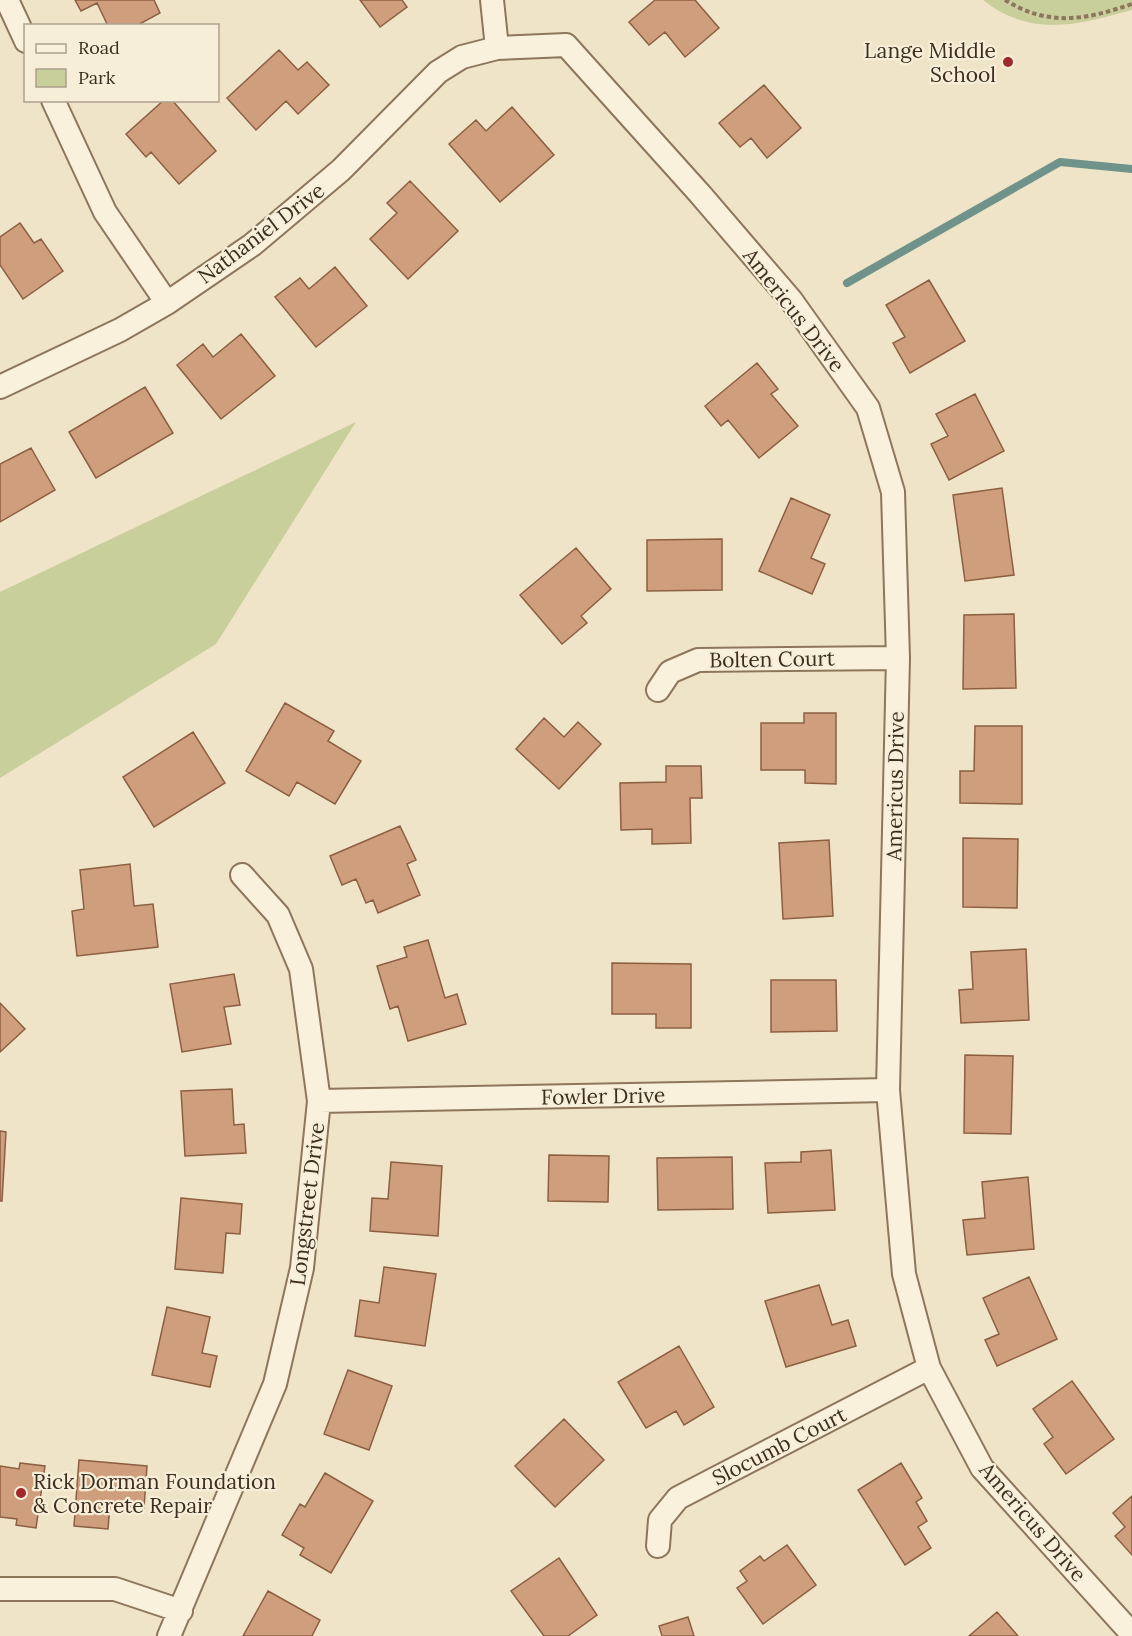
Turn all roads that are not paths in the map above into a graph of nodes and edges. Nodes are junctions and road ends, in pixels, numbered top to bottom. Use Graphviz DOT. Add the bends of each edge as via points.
graph roads {
  1 [pos="7,0"];
  2 [pos="492,0"];
  3 [pos="24,36"];
  4 [pos="497,48"];
  5 [pos="54,102"];
  6 [pos="167,303"];
  7 [pos="0,387"];
  8 [pos="898,658"];
  9 [pos="658,690"];
  10 [pos="242,875"];
  11 [pos="888,1090"];
  12 [pos="319,1101"];
  13 [pos="929,1368"];
  14 [pos="658,1546"];
  15 [pos="0,1589"];
  16 [pos="181,1611"];
  17 [pos="1132,1634"];
  18 [pos="169,1636"];
  1 -- 3 [label="street"];
  2 -- 4 [label="street"];
  4 -- 6 [label="street, Nathaniel Drive" via="462,57 438,72 298,209"];
  4 -- 8 [label="street, Americus Drive" via="566,45 791,300 868,408 893,492"];
  5 -- 6 [label="street" via="105,212"];
  6 -- 7 [label="street, Nathaniel Drive" via="120,330"];
  8 -- 9 [label="street, Bolten Court" via="698,660 670,672"];
  8 -- 11 [label="street, Americus Drive"];
  10 -- 12 [label="street, Longstreet Drive" via="278,915 301,969"];
  11 -- 12 [label="street, Fowler Drive"];
  11 -- 13 [label="street, Americus Drive" via="904,1274"];
  12 -- 16 [label="street, Longstreet Drive" via="302,1268 275,1384"];
  13 -- 14 [label="street, Slocumb Court" via="678,1498 660,1520"];
  13 -- 17 [label="street, Americus Drive" via="982,1468"];
  15 -- 16 [label="street" via="115,1589"];
  16 -- 18 [label="street, Longstreet Drive"];
}
